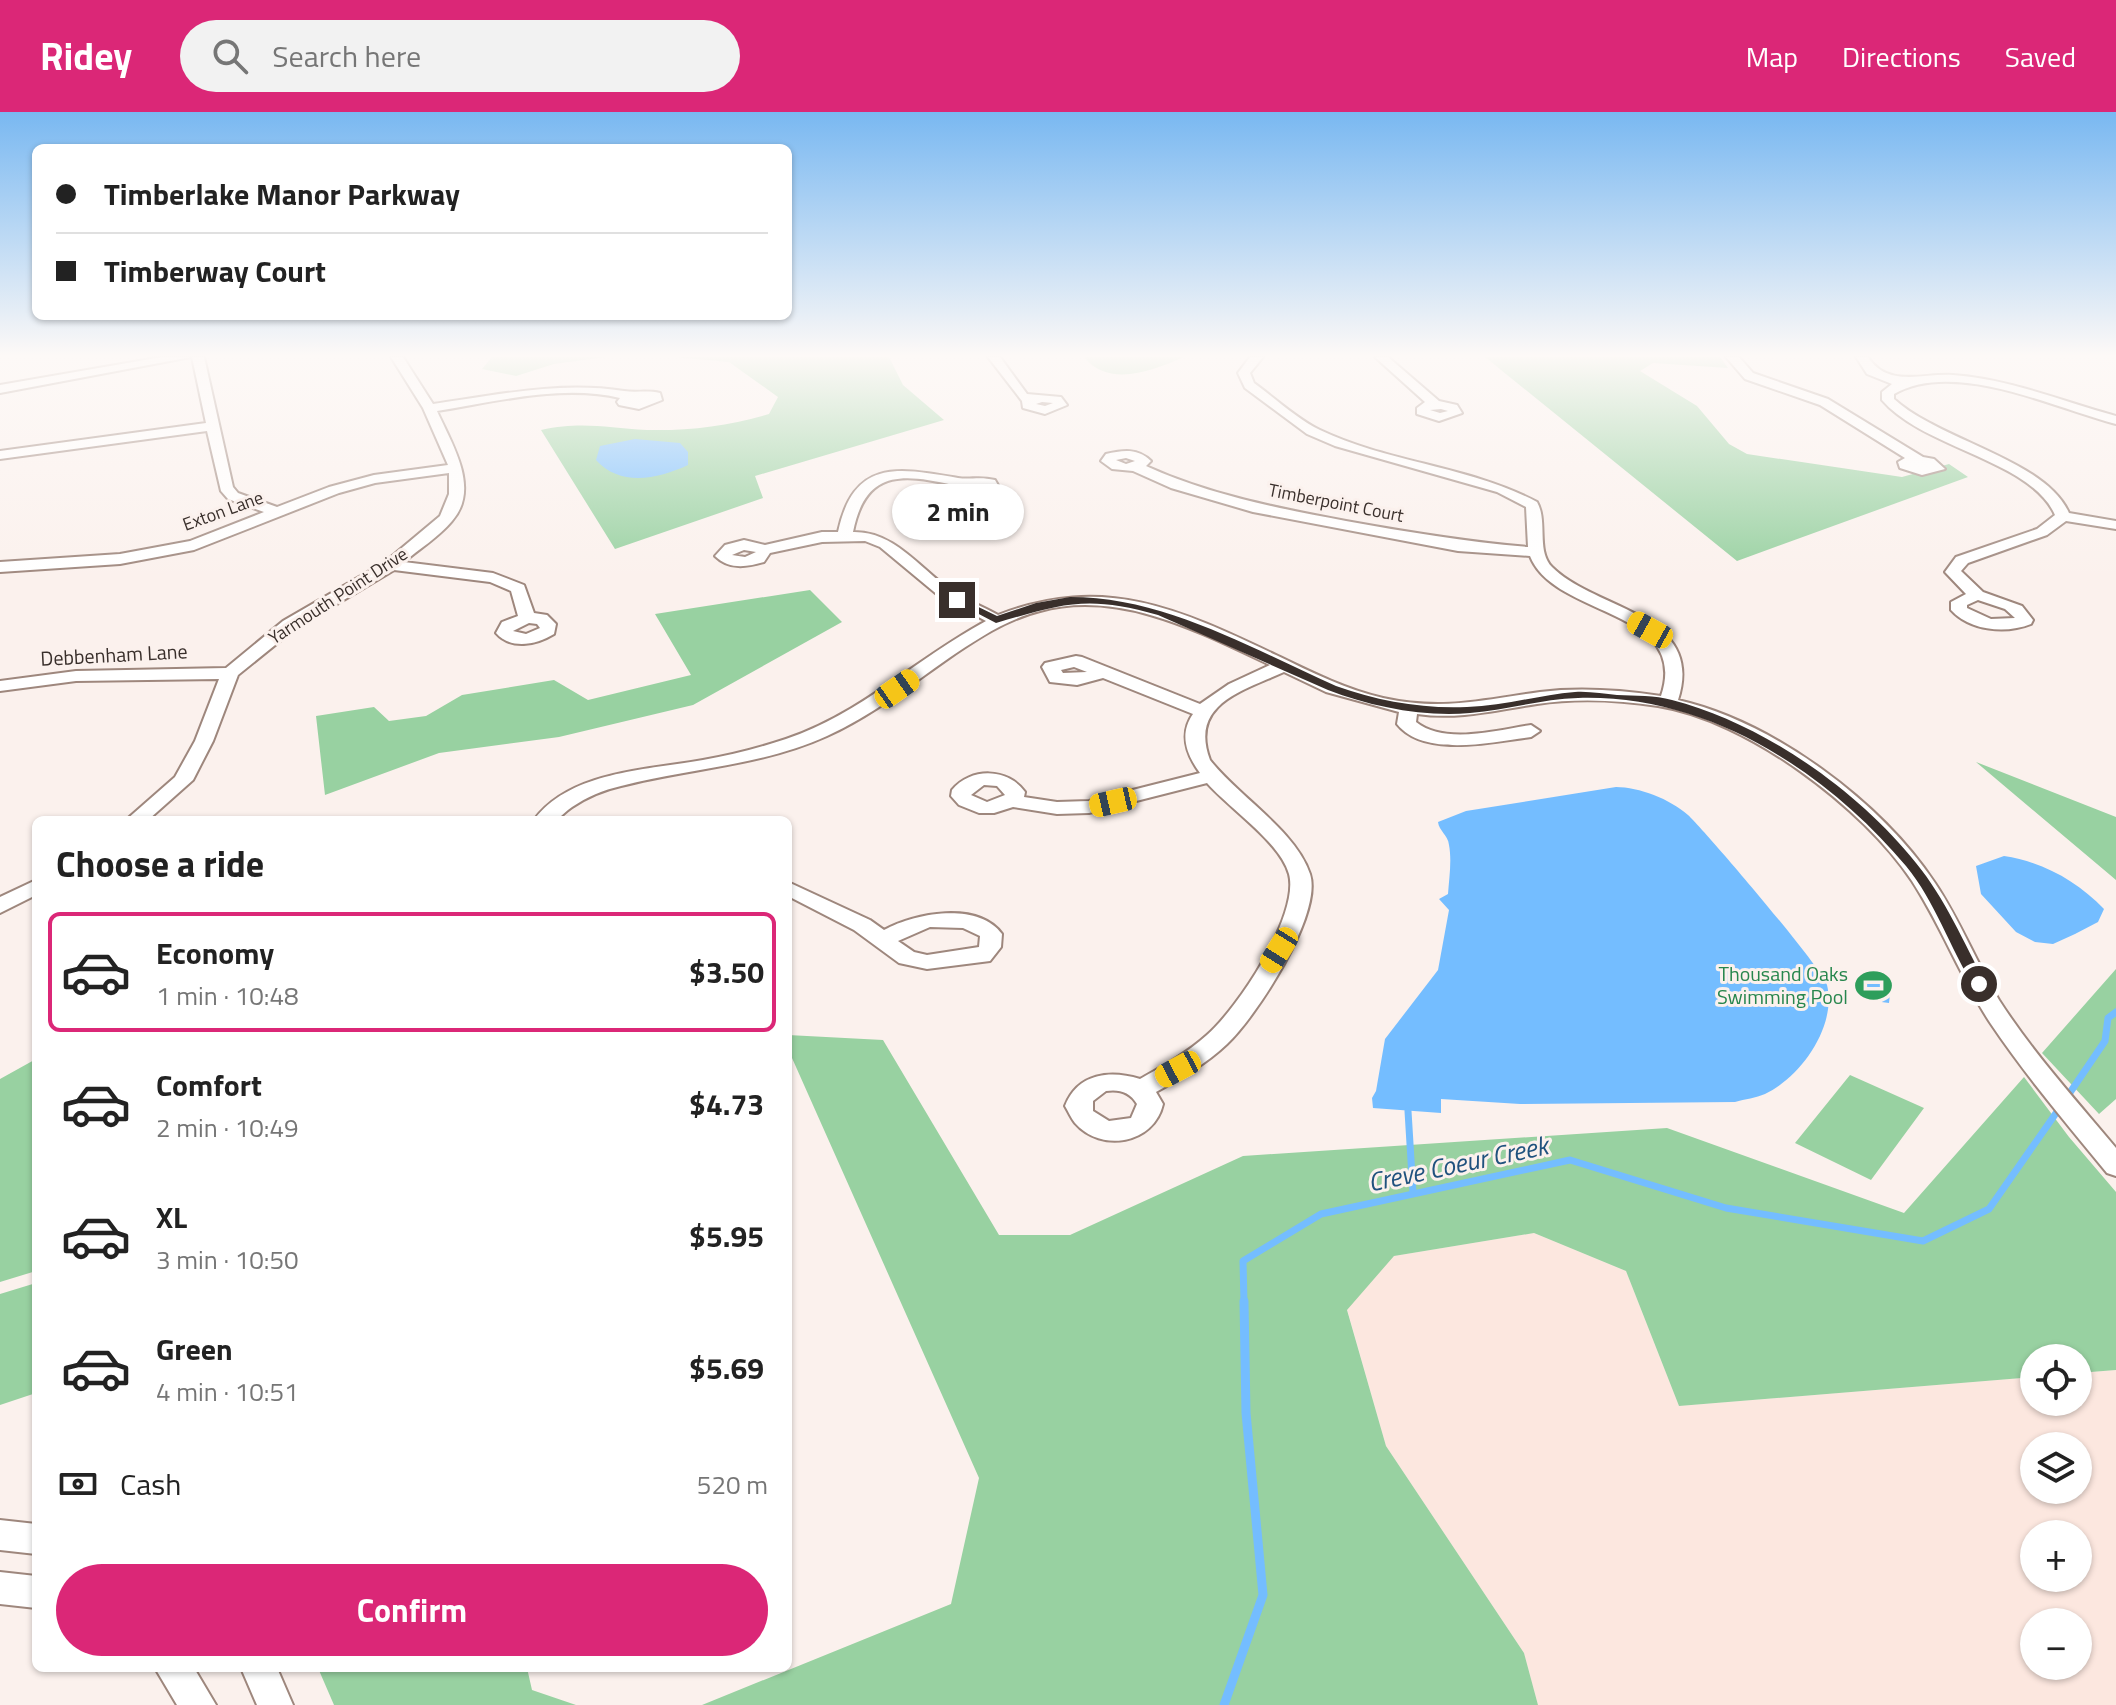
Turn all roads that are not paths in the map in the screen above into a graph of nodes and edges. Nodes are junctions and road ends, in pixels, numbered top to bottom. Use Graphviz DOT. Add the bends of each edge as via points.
graph roads {
  1 [pos="173,431"];
  2 [pos="213,431"];
  3 [pos="440,431"];
  4 [pos="1313,431"];
  5 [pos="1872,431"];
  6 [pos="1935,431"];
  7 [pos="0,455"];
  8 [pos="1918,460"];
  9 [pos="1136,467"];
  10 [pos="456,468"];
  11 [pos="962,483"];
  12 [pos="277,512"];
  13 [pos="2063,516"];
  14 [pos="2116,525"];
  15 [pos="845,534"];
  16 [pos="765,550"];
  17 [pos="1534,552"];
  18 [pos="391,565"];
  19 [pos="0,567"];
  20 [pos="1977,595"];
  21 [pos="527,618"];
  22 [pos="996,620"];
  23 [pos="1283,666"];
  24 [pos="230,673"];
  25 [pos="1103,673"];
  26 [pos="0,686"];
  27 [pos="1668,702"];
  28 [pos="1409,708"];
  29 [pos="1204,711"];
  30 [pos="1531,731"];
  31 [pos="1211,776"];
  32 [pos="1011,801"];
  33 [pos="141,816"];
  34 [pos="548,816"];
  35 [pos="32,888"];
  36 [pos="792,890"];
  37 [pos="0,906"];
  38 [pos="882,941"];
  39 [pos="1141,1090"];
  40 [pos="2116,1166"];
  41 [pos="0,1535"];
  42 [pos="32,1539"];
  43 [pos="0,1588"];
  44 [pos="32,1592"];
  45 [pos="176,1672"];
  46 [pos="261,1672"];
  47 [pos="198,1705"];
  48 [pos="275,1705"];
  1 -- 7 [label="street"];
  2 -- 12 [label="street" via="226,488 233,496"];
  3 -- 10 [label="street"];
  4 -- 17 [label="street" via="1519,497 1535,512"];
  5 -- 8 [label="street"];
  6 -- 13 [label="street" via="2033,479 2057,498"];
  9 -- 17 [label="street, Timberpoint Court" via="1253,508 1458,546"];
  10 -- 12 [label="street, Exton Lane" via="374,479"];
  10 -- 18 [label="street, Yarmouth Point Drive" via="456,494 447,518"];
  11 -- 15 [label="street" via="927,475 878,480 857,494"];
  12 -- 19 [label="street, Exton Lane" via="210,540 148,555"];
  13 -- 14 [label="street"];
  13 -- 20 [label="street" via="2042,532 1962,560 1953,572"];
  15 -- 16 [label="street"];
  15 -- 22 [label="street" via="878,540 945,593"];
  17 -- 27 [label="street" via="1543,567 1575,592 1650,630 1665,645 1676,677"];
  18 -- 21 [label="street" via="509,584 518,588"];
  18 -- 24 [label="street, Yarmouth Point Drive" via="289,625"];
  22 -- 23 [label="street" via="1039,605 1103,600 1162,613"];
  22 -- 34 [label="street" via="848,721 750,755 605,784"];
  23 -- 28 [label="street" via="1357,697"];
  23 -- 29 [label="street" via="1220,697"];
  24 -- 26 [label="street, Debbenham Lane" via="76,676"];
  24 -- 33 [label="street, Yarmouth Point Drive" via="183,780"];
  25 -- 29 [label="street"];
  27 -- 28 [label="street" via="1578,695 1468,710"];
  27 -- 40 [label="street" via="1735,726 1817,776 1912,865 1998,1017"];
  28 -- 30 [label="street" via="1406,724 1420,735 1461,740"];
  29 -- 31 [label="street" via="1195,723 1194,742"];
  31 -- 32 [label="street" via="1089,807"];
  31 -- 39 [label="street" via="1282,846 1300,875 1300,906 1247,1007 1220,1039"];
  35 -- 37 [label="street"];
  36 -- 38 [label="street"];
  41 -- 42 [label="street"];
  43 -- 44 [label="street"];
  45 -- 47 [label="street"];
  46 -- 48 [label="street"];
}
